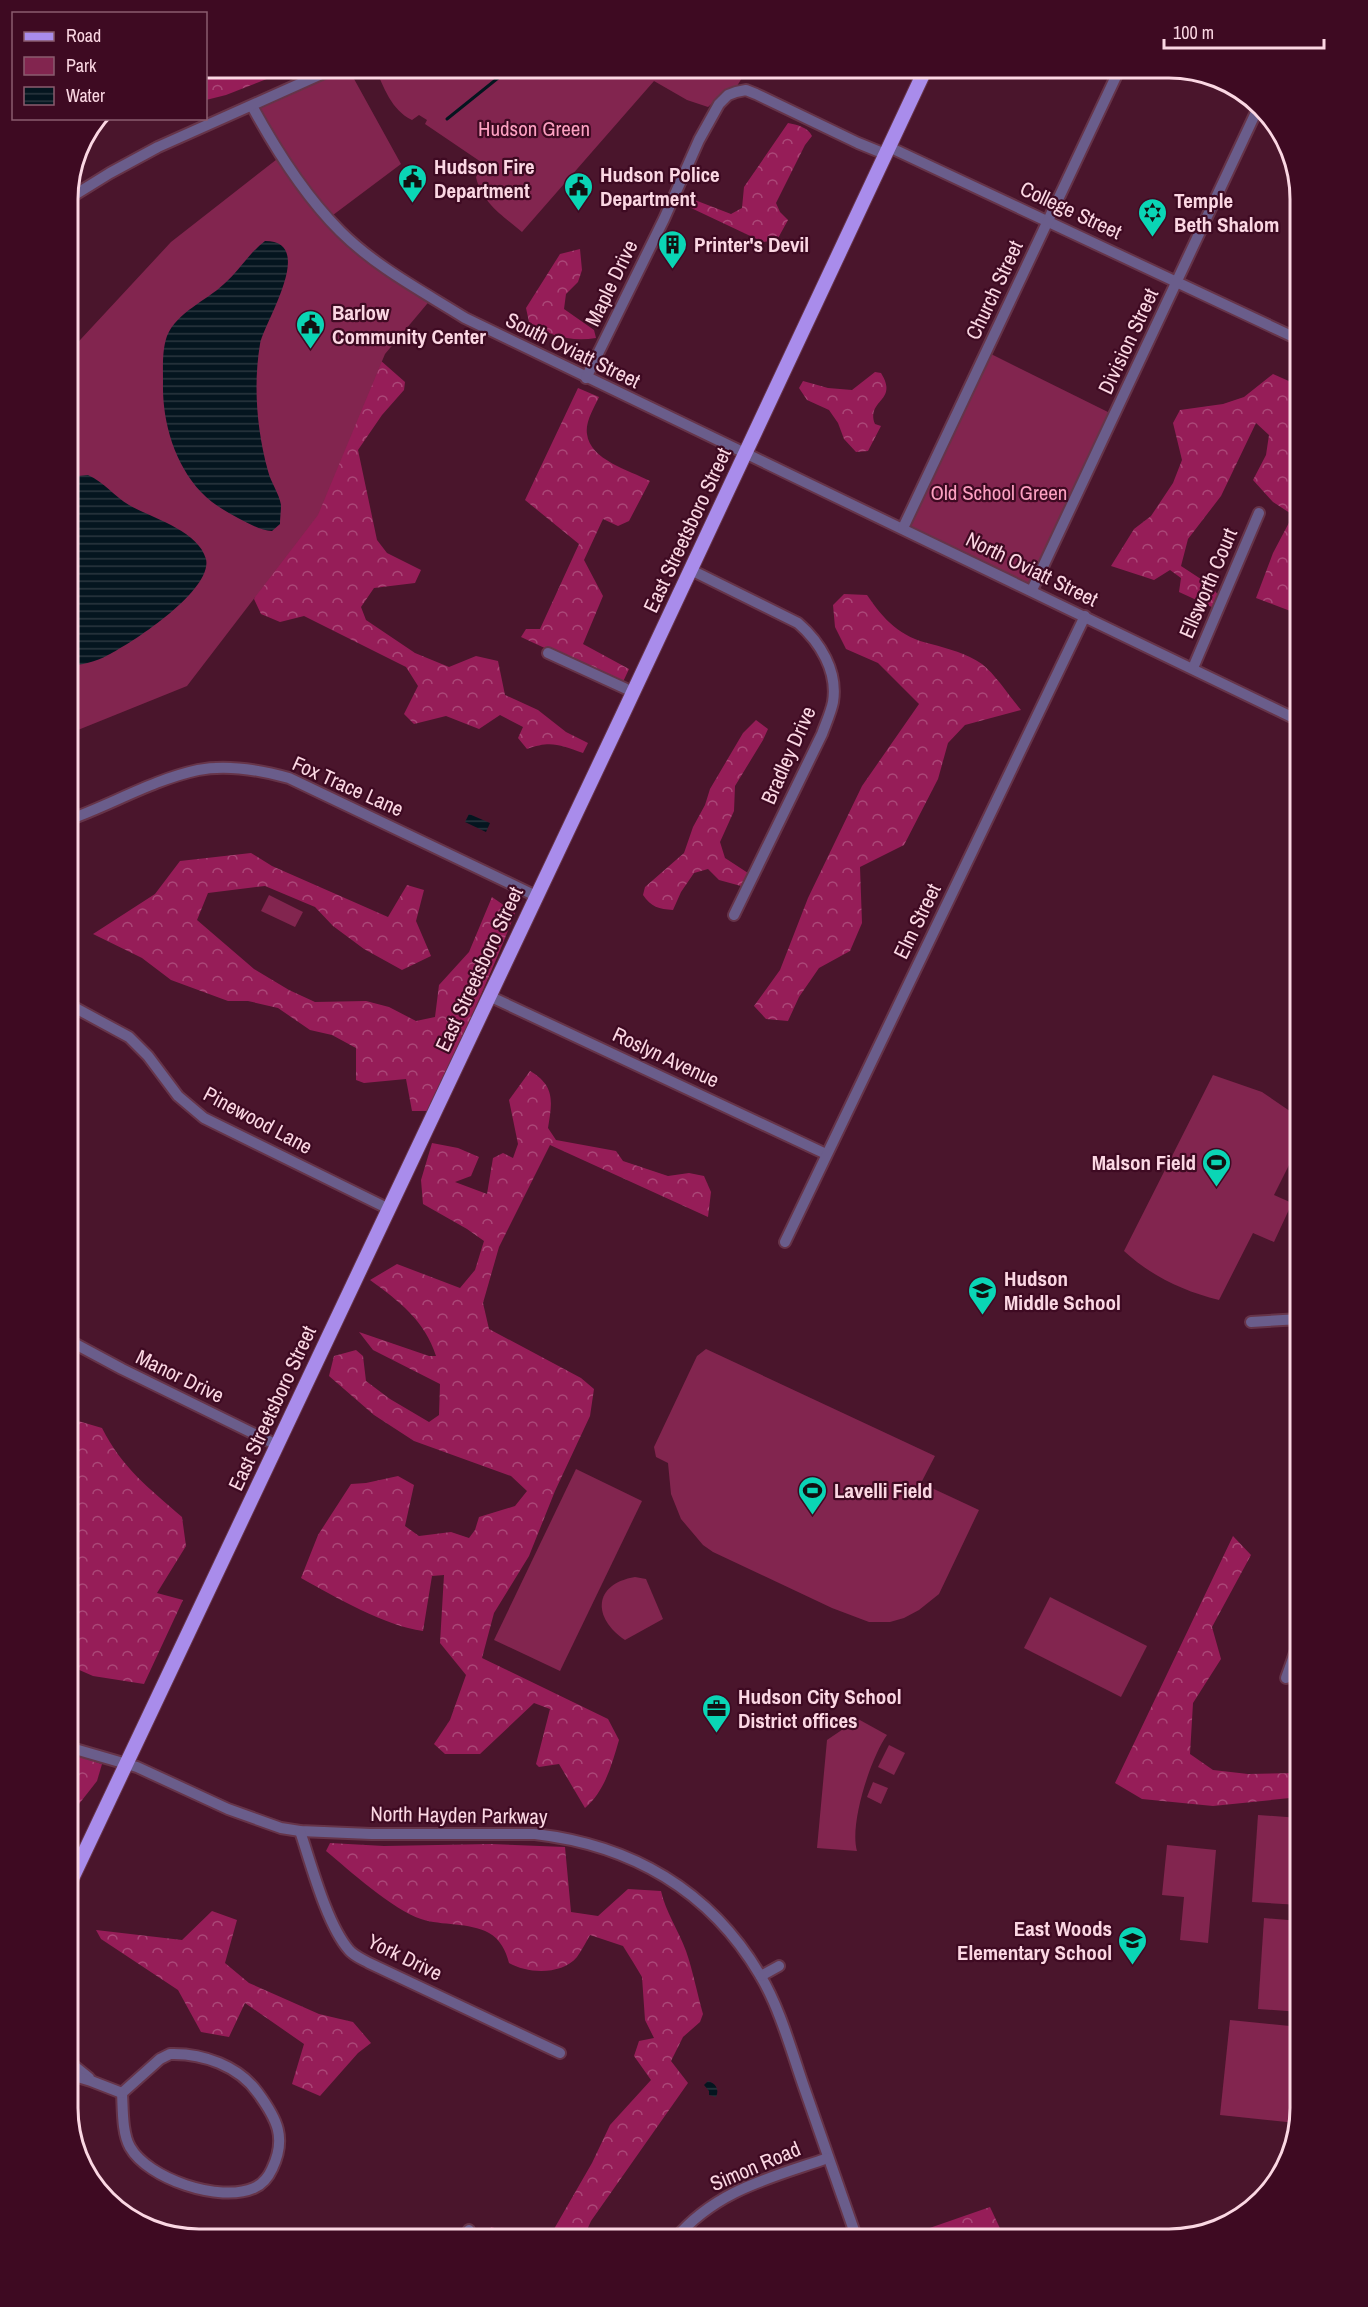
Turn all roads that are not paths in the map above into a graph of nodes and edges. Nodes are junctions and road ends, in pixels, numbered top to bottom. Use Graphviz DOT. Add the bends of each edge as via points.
graph roads {
  1 [pos="313,78"];
  2 [pos="922,78"];
  3 [pos="1115,78"];
  4 [pos="746,90"];
  5 [pos="252,106"];
  6 [pos="1255,114"];
  7 [pos="887,151"];
  8 [pos="78,193"];
  9 [pos="1048,221"];
  10 [pos="1177,282"];
  11 [pos="1290,335"];
  12 [pos="586,378"];
  13 [pos="746,453"];
  14 [pos="1259,513"];
  15 [pos="903,528"];
  16 [pos="691,570"];
  17 [pos="1032,590"];
  18 [pos="1085,616"];
  19 [pos="548,653"];
  20 [pos="1192,668"];
  21 [pos="633,692"];
  22 [pos="1290,716"];
  23 [pos="78,816"];
  24 [pos="536,896"];
  25 [pos="734,915"];
  26 [pos="489,996"];
  27 [pos="78,1009"];
  28 [pos="826,1155"];
  29 [pos="389,1209"];
  30 [pos="785,1242"];
  31 [pos="1290,1320"];
  32 [pos="1251,1322"];
  33 [pos="78,1345"];
  34 [pos="277,1445"];
  35 [pos="1290,1667"];
  36 [pos="1286,1678"];
  37 [pos="78,1750"];
  38 [pos="126,1764"];
  39 [pos="300,1831"];
  40 [pos="78,1866"];
  41 [pos="779,1966"];
  42 [pos="761,1976"];
  43 [pos="560,2053"];
  44 [pos="78,2070"];
  45 [pos="78,2077"];
  46 [pos="91,2081"];
  47 [pos="122,2093"];
  48 [pos="828,2157"];
  49 [pos="684,2229"];
  50 [pos="853,2229"];
  1 -- 5 [label="street"];
  2 -- 7 [label="main road, East Streetsboro Street"];
  3 -- 9 [label="street, Church Street"];
  4 -- 7 [label="street, College Street" via="858,144"];
  4 -- 12 [label="street, Maple Drive" via="728,95 719,104"];
  5 -- 8 [label="street" via="158,147"];
  5 -- 12 [label="street, South Oviatt Street" via="299,182 340,231 373,259 465,318"];
  6 -- 10 [label="street, Division Street"];
  7 -- 9 [label="street, College Street"];
  7 -- 13 [label="main road, East Streetsboro Street"];
  9 -- 10 [label="street, College Street"];
  9 -- 15 [label="street, Church Street"];
  10 -- 11 [label="street, College Street"];
  10 -- 17 [label="street, Division Street"];
  12 -- 13 [label="street, South Oviatt Street"];
  13 -- 15 [label="street, North Oviatt Street"];
  13 -- 16 [label="main road, East Streetsboro Street"];
  14 -- 20 [label="street, Ellsworth Court"];
  15 -- 17 [label="street, North Oviatt Street"];
  16 -- 21 [label="main road, East Streetsboro Street"];
  16 -- 25 [label="street, Bradley Drive" via="798,623 821,648 833,688 833,702 822,734"];
  17 -- 18 [label="street, North Oviatt Street"];
  18 -- 20 [label="street, North Oviatt Street"];
  18 -- 28 [label="street, Elm Street"];
  19 -- 21 [label="street"];
  20 -- 22 [label="street, North Oviatt Street"];
  21 -- 24 [label="main road, East Streetsboro Street"];
  23 -- 24 [label="street, Fox Trace Lane" via="152,784 198,770 260,771 290,778"];
  24 -- 26 [label="main road, East Streetsboro Street"];
  26 -- 28 [label="street, Roslyn Avenue"];
  26 -- 29 [label="main road, East Streetsboro Street"];
  27 -- 29 [label="street, Pinewood Lane" via="129,1037 178,1096 204,1118"];
  28 -- 30 [label="street, Elm Street"];
  29 -- 34 [label="main road, East Streetsboro Street"];
  31 -- 32 [label="street"];
  33 -- 34 [label="street, Manor Drive"];
  34 -- 38 [label="main road, East Streetsboro Street"];
  35 -- 36 [label="street"];
  37 -- 38 [label="street, North Hayden Parkway"];
  38 -- 39 [label="street, North Hayden Parkway" via="245,1816"];
  38 -- 40 [label="main road, East Streetsboro Street"];
  39 -- 42 [label="street, North Hayden Parkway" via="535,1834 609,1849 663,1875 701,1903"];
  39 -- 43 [label="street, York Drive" via="321,1893 350,1952"];
  41 -- 42 [label="street"];
  42 -- 48 [label="street, North Hayden Parkway"];
  44 -- 46 [label="street"];
  45 -- 46 [label="street"];
  46 -- 47 [label="street"];
  47 -- 47 [label="street" via="130,2148 164,2177 189,2186 234,2191 255,2188 268,2177 279,2149 279,2131 259,2094 236,2070 210,2060 170,2054"];
  48 -- 49 [label="street, Simon Road" via="737,2190 711,2204"];
  48 -- 50 [label="street, North Hayden Parkway"];
}
